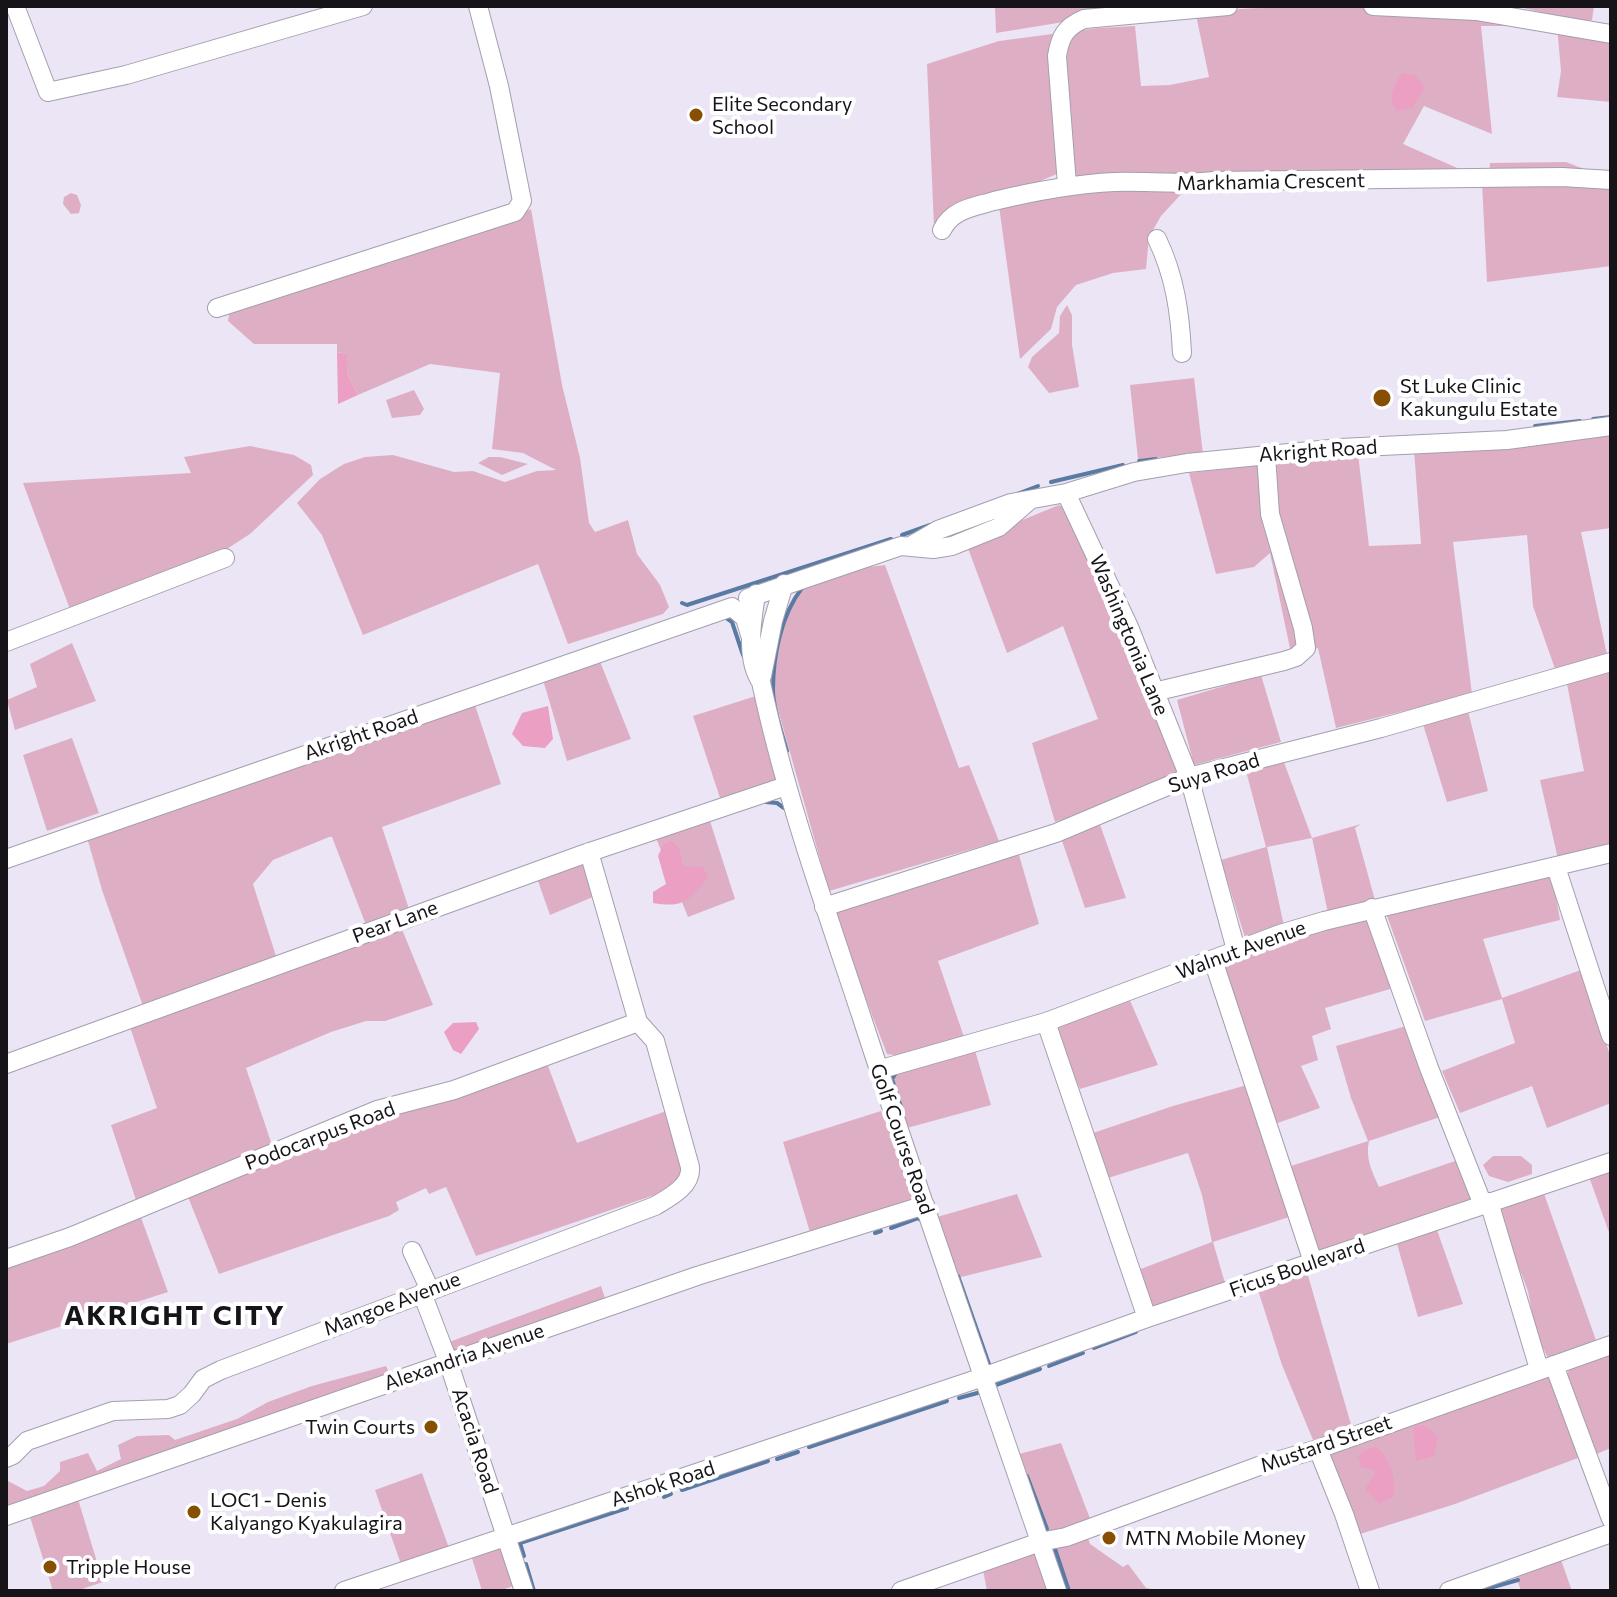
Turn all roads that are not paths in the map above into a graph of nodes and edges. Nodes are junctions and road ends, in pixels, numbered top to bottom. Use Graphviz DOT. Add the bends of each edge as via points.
graph roads {
  1 [pos="15,6"];
  2 [pos="363,6"];
  3 [pos="478,6"];
  4 [pos="1228,6"];
  5 [pos="1373,6"];
  6 [pos="1434,8"];
  7 [pos="1611,34"];
  8 [pos="1611,180"];
  9 [pos="1067,185"];
  10 [pos="942,230"];
  11 [pos="1157,239"];
  12 [pos="217,308"];
  13 [pos="1182,353"];
  14 [pos="1611,426"];
  15 [pos="1266,455"];
  16 [pos="1066,493"];
  17 [pos="225,558"];
  18 [pos="784,584"];
  19 [pos="756,594"];
  20 [pos="716,612"];
  21 [pos="751,638"];
  22 [pos="6,642"];
  23 [pos="1611,662"];
  24 [pos="761,682"];
  25 [pos="1154,692"];
  26 [pos="1189,777"];
  27 [pos="786,786"];
  28 [pos="589,852"];
  29 [pos="1611,853"];
  30 [pos="6,859"];
  31 [pos="1556,867"];
  32 [pos="824,907"];
  33 [pos="1372,908"];
  34 [pos="1236,950"];
  35 [pos="1213,960"];
  36 [pos="638,1022"];
  37 [pos="1046,1022"];
  38 [pos="1611,1036"];
  39 [pos="6,1064"];
  40 [pos="878,1070"];
  41 [pos="1611,1162"];
  42 [pos="1486,1204"];
  43 [pos="925,1205"];
  44 [pos="412,1251"];
  45 [pos="6,1259"];
  46 [pos="1313,1262"];
  47 [pos="426,1291"];
  48 [pos="1147,1318"];
  49 [pos="1611,1345"];
  50 [pos="448,1361"];
  51 [pos="1546,1367"];
  52 [pos="983,1377"];
  53 [pos="1318,1449"];
  54 [pos="6,1458"];
  55 [pos="6,1516"];
  56 [pos="1611,1519"];
  57 [pos="1611,1533"];
  58 [pos="507,1536"];
  59 [pos="1040,1542"];
  60 [pos="344,1591"];
  61 [pos="524,1591"];
  62 [pos="901,1591"];
  63 [pos="1057,1591"];
  64 [pos="1370,1591"];
  65 [pos="1449,1591"];
  1 -- 2 [label="street" via="48,92 126,75"];
  3 -- 12 [label="street" via="522,201 515,212"];
  4 -- 9 [label="street" via="1084,19 1066,30 1057,56"];
  5 -- 6 [label="street"];
  6 -- 7 [label="street"];
  8 -- 9 [label="street, Markhamia Crescent"];
  9 -- 10 [label="street, Markhamia Crescent" via="965,209"];
  11 -- 13 [label="street" via="1176,292"];
  14 -- 15 [label="street, Akright Road" via="1507,440"];
  15 -- 16 [label="street, Akright Road" via="1134,472"];
  15 -- 25 [label="street" via="1270,514 1306,648 1296,657"];
  16 -- 18 [label="street, Akright Road" via="1011,503 912,545"];
  16 -- 25 [label="street, Washingtonia Lane"];
  17 -- 22 [label="street"];
  18 -- 19 [label="street, Akright Road"];
  18 -- 24 [label="street, Golf Course Road"];
  19 -- 20 [label="street, Akright Road"];
  19 -- 21 [label="street, Golf Course Road"];
  20 -- 21 [label="street" via="732,607 739,611"];
  20 -- 30 [label="street, Akright Road"];
  21 -- 24 [label="street, Golf Course Road"];
  23 -- 26 [label="street, Suya Road"];
  24 -- 27 [label="street, Golf Course Road"];
  25 -- 26 [label="street, Washingtonia Lane"];
  26 -- 32 [label="street, Suya Road" via="1056,833"];
  26 -- 34 [label="street, Washingtonia Lane"];
  27 -- 28 [label="street, Pear Lane"];
  27 -- 32 [label="street, Golf Course Road"];
  28 -- 36 [label="street"];
  28 -- 39 [label="street, Pear Lane"];
  29 -- 31 [label="street, Walnut Avenue"];
  31 -- 33 [label="street, Walnut Avenue"];
  31 -- 38 [label="street"];
  32 -- 40 [label="street, Golf Course Road"];
  33 -- 34 [label="street, Walnut Avenue"];
  33 -- 42 [label="street" via="1429,1068"];
  34 -- 35 [label="street, Walnut Avenue"];
  35 -- 37 [label="street, Walnut Avenue"];
  35 -- 46 [label="street"];
  36 -- 45 [label="street, Podocarpus Road" via="454,1090 377,1110"];
  36 -- 47 [label="street, Mangoe Avenue" via="655,1041 691,1174 681,1188 655,1206"];
  37 -- 40 [label="street, Walnut Avenue"];
  37 -- 48 [label="street"];
  40 -- 43 [label="street, Golf Course Road"];
  41 -- 42 [label="street, Ficus Boulevard"];
  42 -- 46 [label="street, Ficus Boulevard"];
  42 -- 51 [label="street"];
  43 -- 50 [label="street, Alexandria Avenue"];
  43 -- 52 [label="street, Golf Course Road"];
  44 -- 47 [label="street, Acacia Road"];
  46 -- 48 [label="street, Ficus Boulevard"];
  47 -- 50 [label="street, Acacia Road"];
  47 -- 54 [label="street, Mangoe Avenue" via="208,1376 180,1405 113,1411 27,1441"];
  48 -- 52 [label="street, Ficus Boulevard"];
  49 -- 51 [label="street, Mustard Street"];
  50 -- 55 [label="street, Alexandria Avenue"];
  50 -- 58 [label="street, Acacia Road"];
  51 -- 53 [label="street, Mustard Street"];
  51 -- 56 [label="street"];
  52 -- 58 [label="street, Ashok Road"];
  52 -- 59 [label="street, Golf Course Road"];
  53 -- 59 [label="street, Mustard Street"];
  53 -- 64 [label="street"];
  57 -- 65 [label="street"];
  58 -- 60 [label="street, Ashok Road"];
  58 -- 61 [label="street, Acacia Road"];
  59 -- 62 [label="street, Mustard Street"];
  59 -- 63 [label="street, Golf Course Road"];
}
